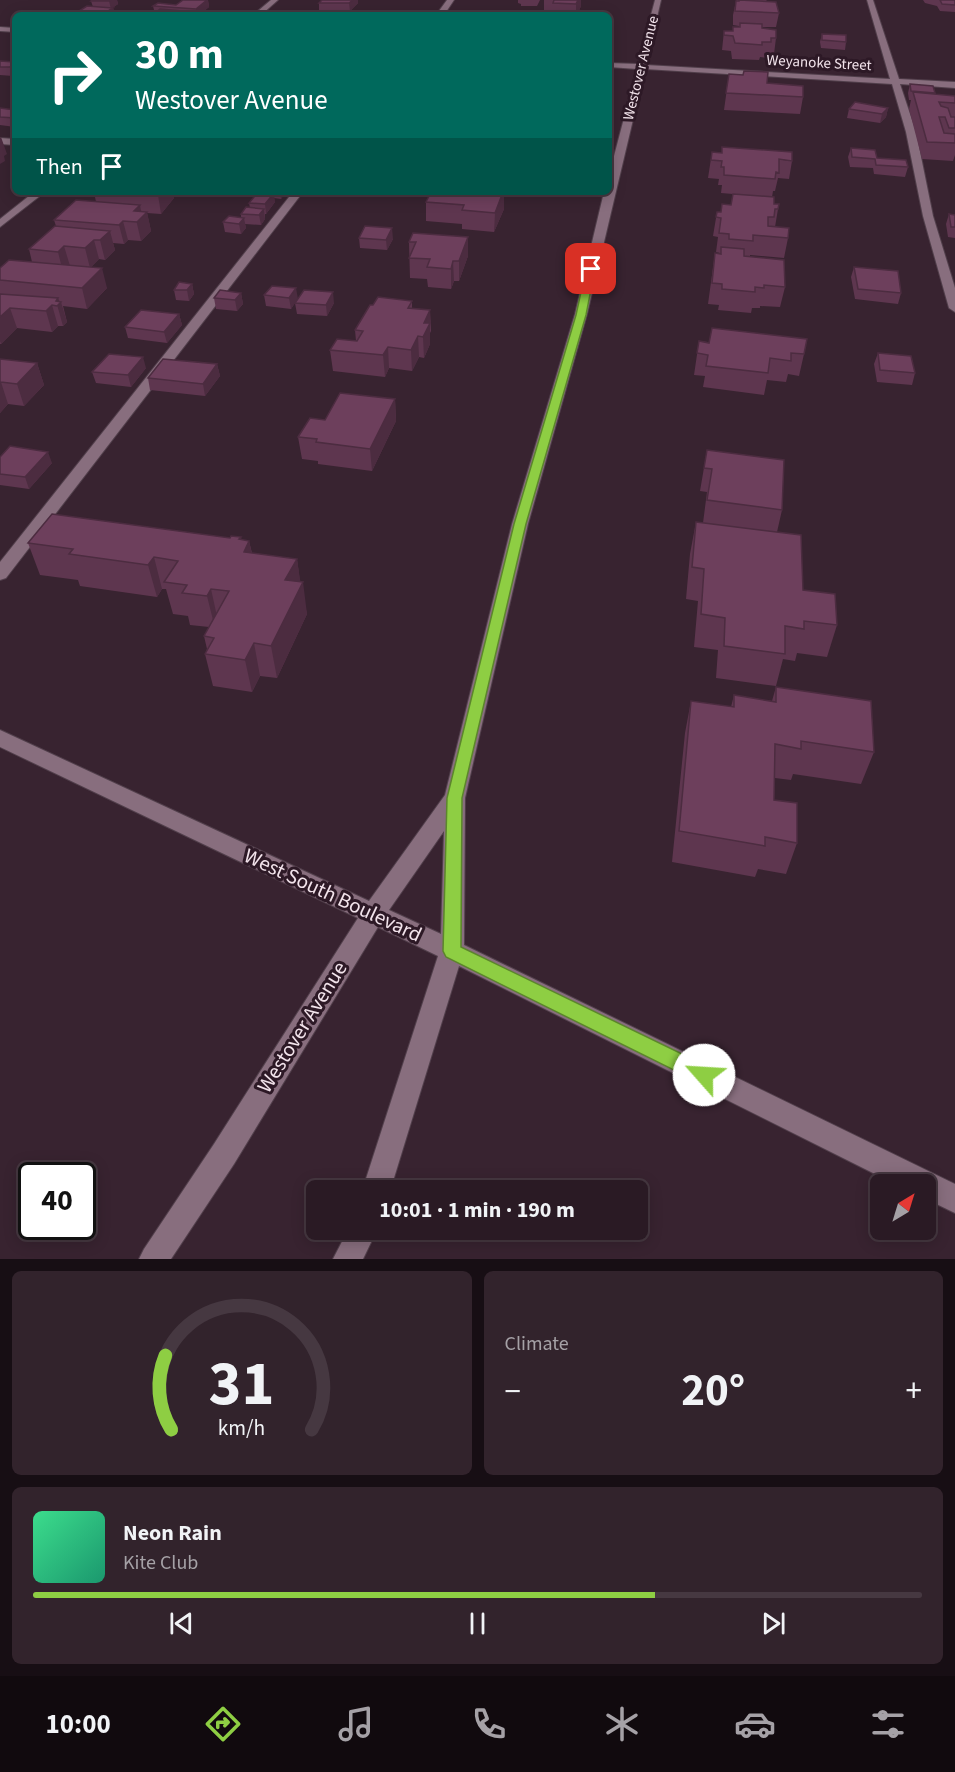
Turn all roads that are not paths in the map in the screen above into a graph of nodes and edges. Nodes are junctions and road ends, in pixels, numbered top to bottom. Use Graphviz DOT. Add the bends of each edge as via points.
graph roads {
  1 [pos="275,0"];
  2 [pos="658,0"];
  3 [pos="870,0"];
  4 [pos="261,12"];
  5 [pos="612,65"];
  6 [pos="641,67"];
  7 [pos="893,81"];
  8 [pos="955,85"];
  9 [pos="612,187"];
  10 [pos="36,195"];
  11 [pos="296,195"];
  12 [pos="610,195"];
  13 [pos="0,225"];
  14 [pos="955,308"];
  15 [pos="0,574"];
  16 [pos="0,738"];
  17 [pos="454,798"];
  18 [pos="373,914"];
  19 [pos="452,951"];
  20 [pos="379,1180"];
  21 [pos="955,1199"];
  22 [pos="358,1240"];
  23 [pos="154,1259"];
  24 [pos="348,1259"];
  1 -- 4 [label="street"];
  2 -- 6 [label="street, Westover Avenue"];
  3 -- 7 [label="street"];
  5 -- 6 [label="street, Weyanoke Street"];
  6 -- 7 [label="street, Weyanoke Street"];
  6 -- 9 [label="street, Westover Avenue"];
  7 -- 8 [label="street, Weyanoke Street"];
  7 -- 14 [label="street"];
  10 -- 13 [label="street"];
  11 -- 15 [label="street"];
  12 -- 17 [label="street, Westover Avenue" via="581,315 520,524"];
  16 -- 18 [label="street, West South Boulevard"];
  17 -- 18 [label="street, Westover Avenue"];
  17 -- 19 [label="street, Westover Avenue"];
  18 -- 19 [label="street, West South Boulevard"];
  18 -- 23 [label="street, Westover Avenue"];
  19 -- 20 [label="street, Westover Avenue"];
  19 -- 21 [label="street, West South Boulevard"];
  22 -- 24 [label="street"];
}
